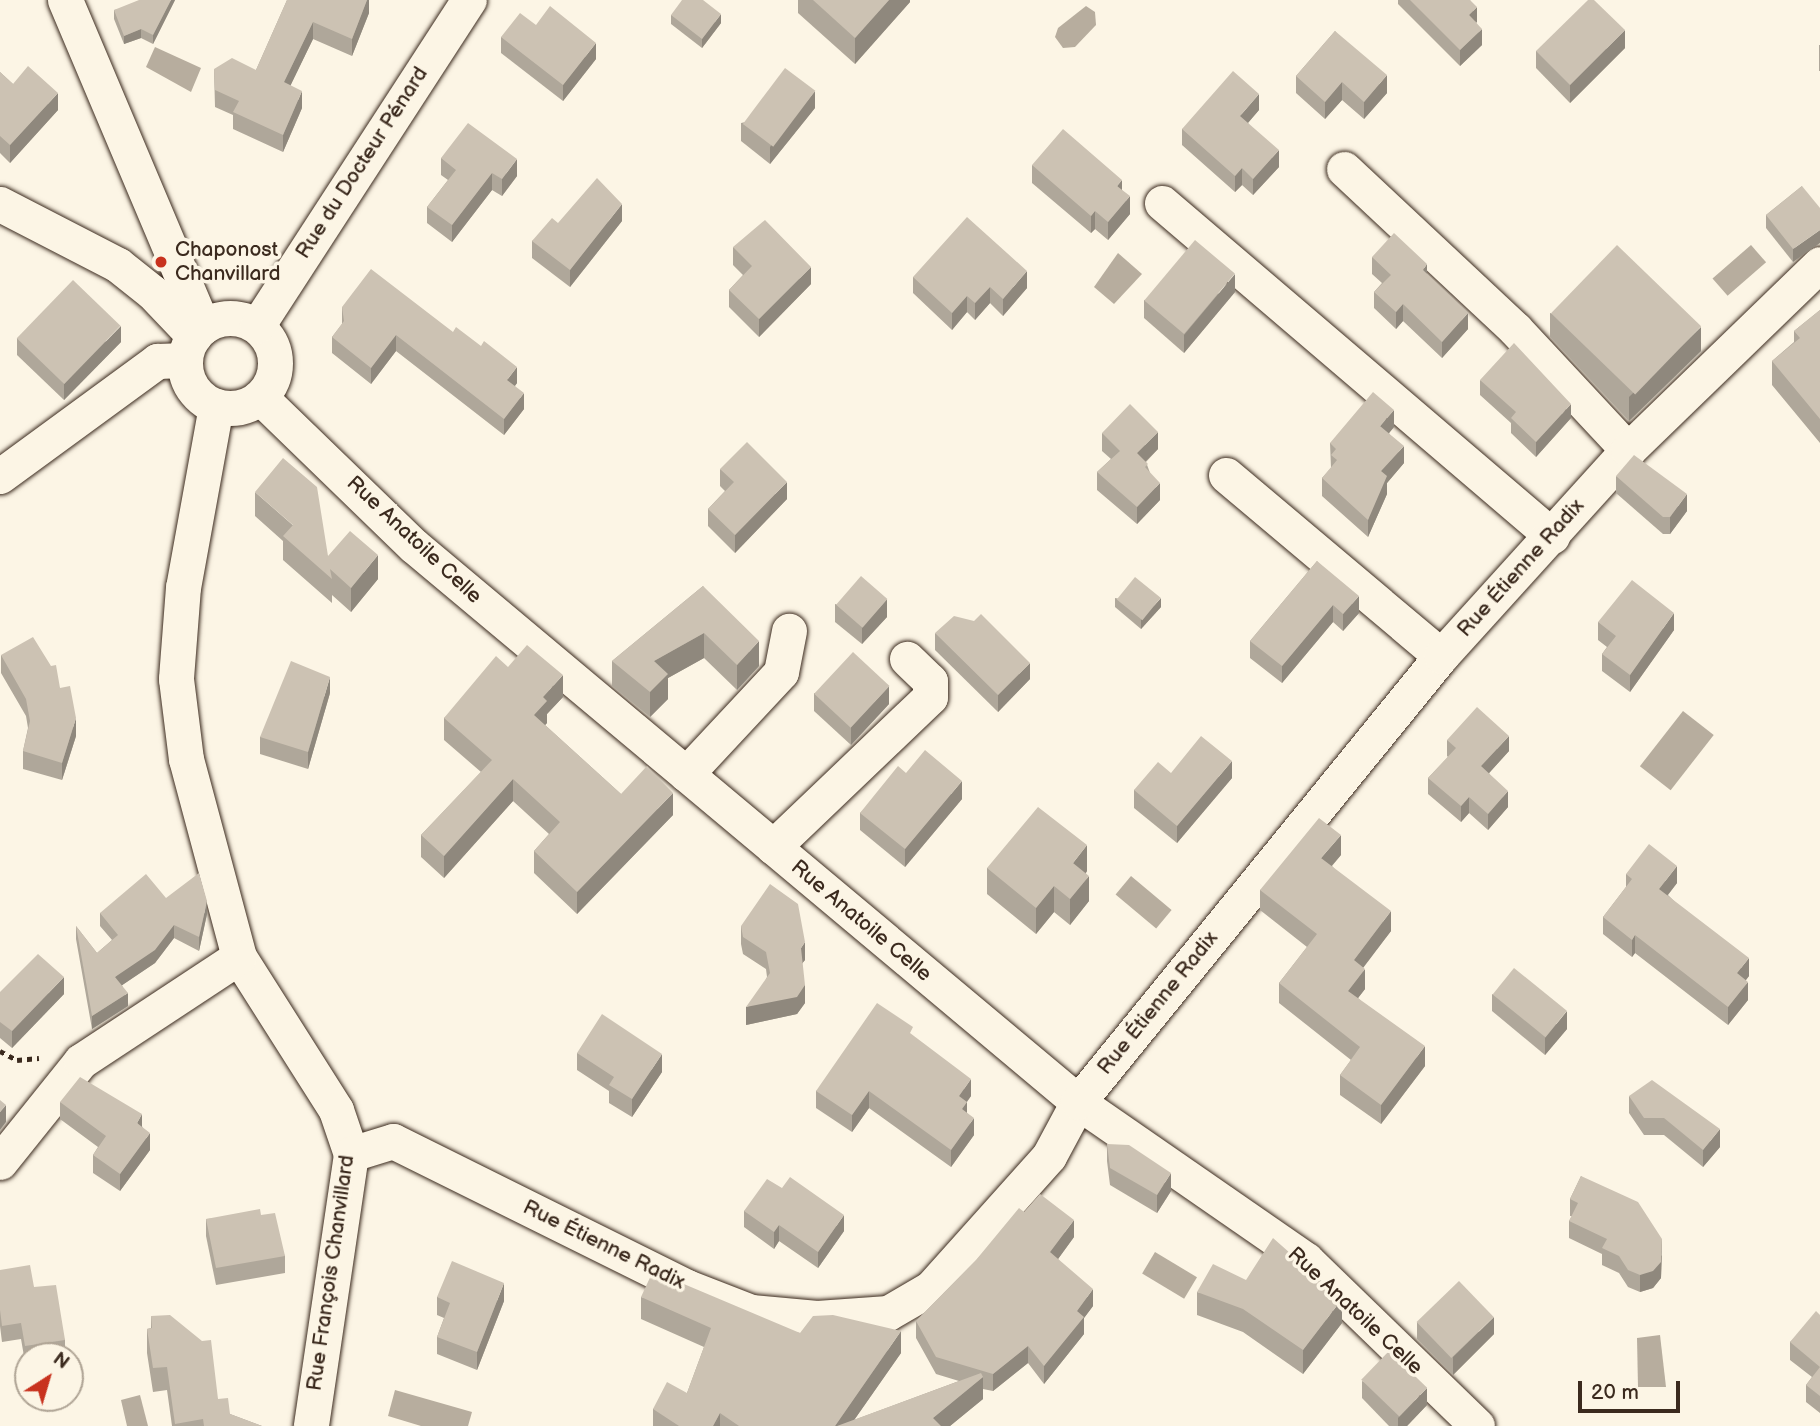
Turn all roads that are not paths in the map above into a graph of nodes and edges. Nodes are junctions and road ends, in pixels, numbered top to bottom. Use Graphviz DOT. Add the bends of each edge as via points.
graph roads {
  1 [pos="65,0"];
  2 [pos="468,0"];
  3 [pos="1344,169"];
  4 [pos="1162,203"];
  5 [pos="0,204"];
  6 [pos="1820,264"];
  7 [pos="257,326"];
  8 [pos="194,341"];
  9 [pos="260,397"];
  10 [pos="216,406"];
  11 [pos="1628,450"];
  12 [pos="0,475"];
  13 [pos="1226,475"];
  14 [pos="1552,536"];
  15 [pos="789,631"];
  16 [pos="1441,656"];
  17 [pos="907,659"];
  18 [pos="686,774"];
  19 [pos="773,847"];
  20 [pos="239,957"];
  21 [pos="1078,1102"];
  22 [pos="351,1154"];
  23 [pos="0,1162"];
  24 [pos="311,1426"];
  25 [pos="1477,1426"];
  1 -- 8 [label="street"];
  2 -- 7 [label="street, Rue du Docteur Pénard"];
  3 -- 11 [label="street" via="1515,329"];
  4 -- 14 [label="street"];
  5 -- 8 [label="street" via="118,265 152,292"];
  6 -- 11 [label="street, Rue Étienne Radix"];
  7 -- 8 [label="street" via="239,319 220,319"];
  7 -- 9 [label="street" via="270,341 275,361 272,381"];
  8 -- 10 [label="street" via="194,388"];
  8 -- 12 [label="street" via="157,361"];
  9 -- 10 [label="street" via="232,408"];
  9 -- 18 [label="street, Rue Anatoile Celle" via="414,546"];
  10 -- 20 [label="street, Rue François Chanvillard" via="183,587 176,679 186,759"];
  11 -- 14 [label="street, Rue Étienne Radix"];
  13 -- 16 [label="street"];
  14 -- 16 [label="street, Rue Étienne Radix"];
  15 -- 18 [label="street" via="781,672"];
  16 -- 21 [label="street, Rue Étienne Radix"];
  17 -- 19 [label="street" via="930,681 930,697"];
  18 -- 19 [label="street, Rue Anatoile Celle"];
  19 -- 21 [label="street, Rue Anatoile Celle"];
  20 -- 22 [label="street, Rue François Chanvillard" via="336,1110"];
  20 -- 23 [label="street" via="81,1062"];
  21 -- 22 [label="street, Rue Étienne Radix" via="1049,1156 932,1288 888,1313 876,1314 817,1318 751,1312 687,1287 393,1141"];
  21 -- 25 [label="street, Rue Anatoile Celle" via="1306,1260"];
  22 -- 24 [label="street, Rue François Chanvillard"];
}
